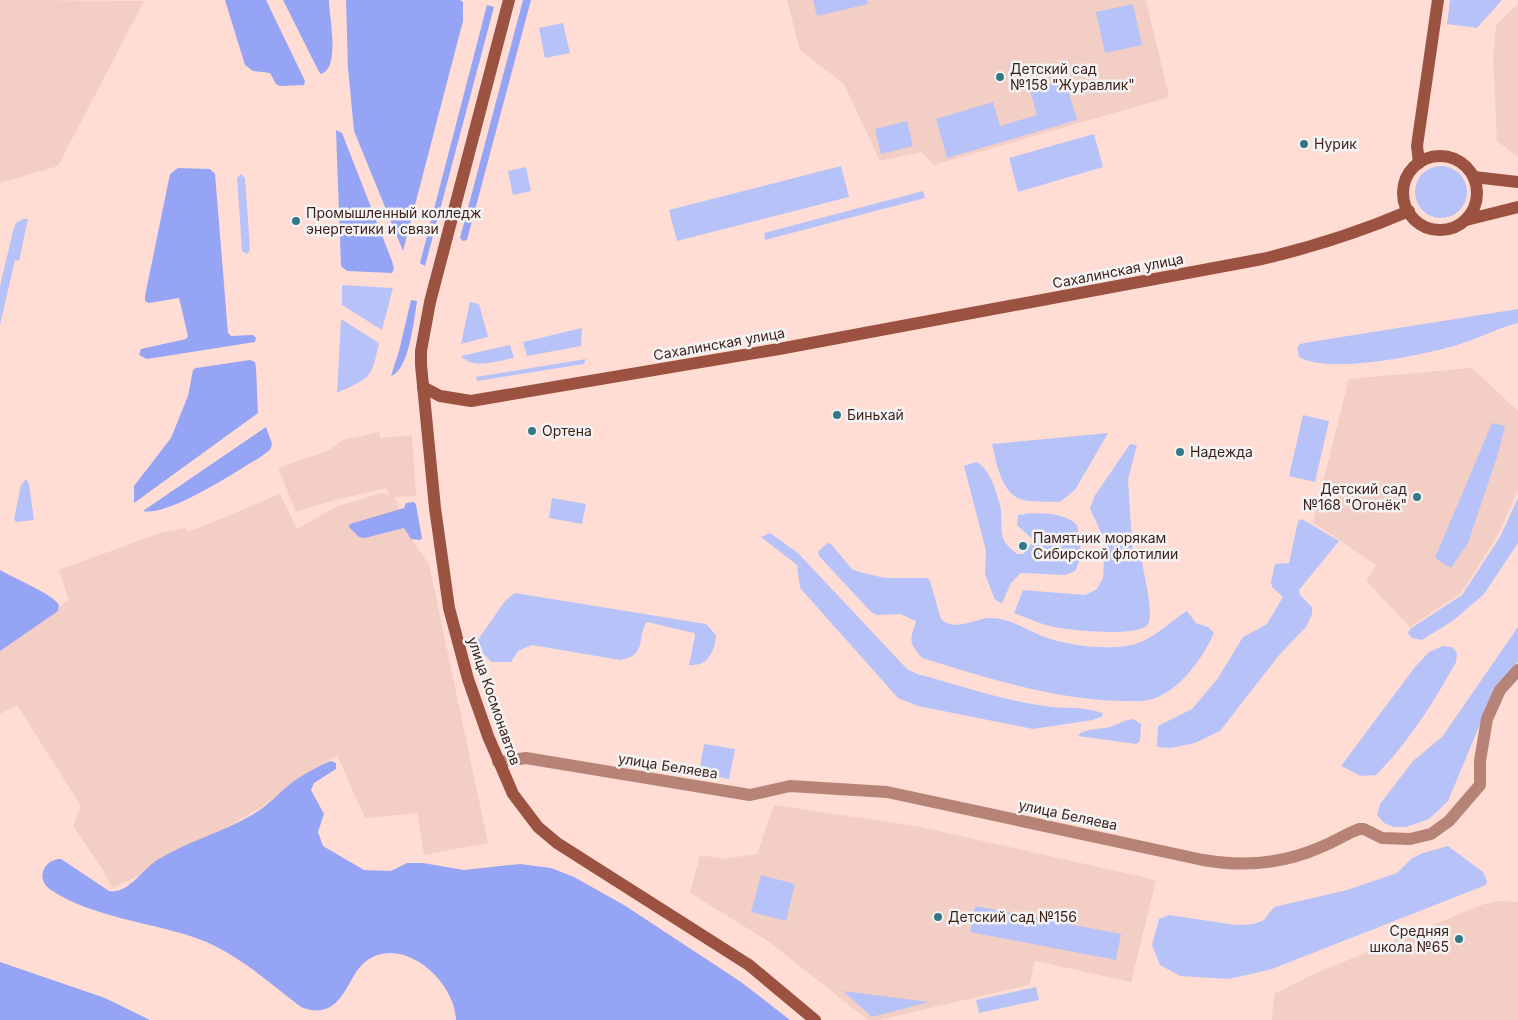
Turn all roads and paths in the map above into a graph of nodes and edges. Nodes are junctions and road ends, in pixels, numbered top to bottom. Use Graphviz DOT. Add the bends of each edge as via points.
graph roads {
  1 [pos="509,0"];
  2 [pos="1438,0"];
  3 [pos="1419,163"];
  4 [pos="1474,177"];
  5 [pos="1518,182"];
  6 [pos="1518,208"];
  7 [pos="1409,212"];
  8 [pos="1466,220"];
  9 [pos="423,387"];
  10 [pos="1518,670"];
  11 [pos="498,762"];
  12 [pos="816,1020"];
  1 -- 9 [label="main road" via="430,302 421,351"];
  2 -- 3 [label="main road" via="1417,146"];
  3 -- 4 [label="main road" via="1429,158 1450,157 1468,168"];
  3 -- 7 [label="main road" via="1406,180 1404,202"];
  4 -- 5 [label="main road"];
  4 -- 8 [label="main road" via="1476,204"];
  6 -- 8 [label="main road"];
  7 -- 8 [label="main road" via="1414,219 1430,228 1449,229"];
  7 -- 9 [label="main road, Сахалинская улица" via="1305,250 779,349 471,401 440,396"];
  9 -- 11 [label="main road, улица Космонавтов" via="438,534 450,613 468,679"];
  10 -- 11 [label="street, улица Беляева" via="1500,690 1487,719 1480,761 1480,785 1438,830 1422,837 1396,840 1359,829 1320,848 1264,864 1203,860 887,792 790,786 750,795 526,758"];
  11 -- 12 [label="main road, улица Космонавтов" via="524,810 557,843 750,966"];
}
